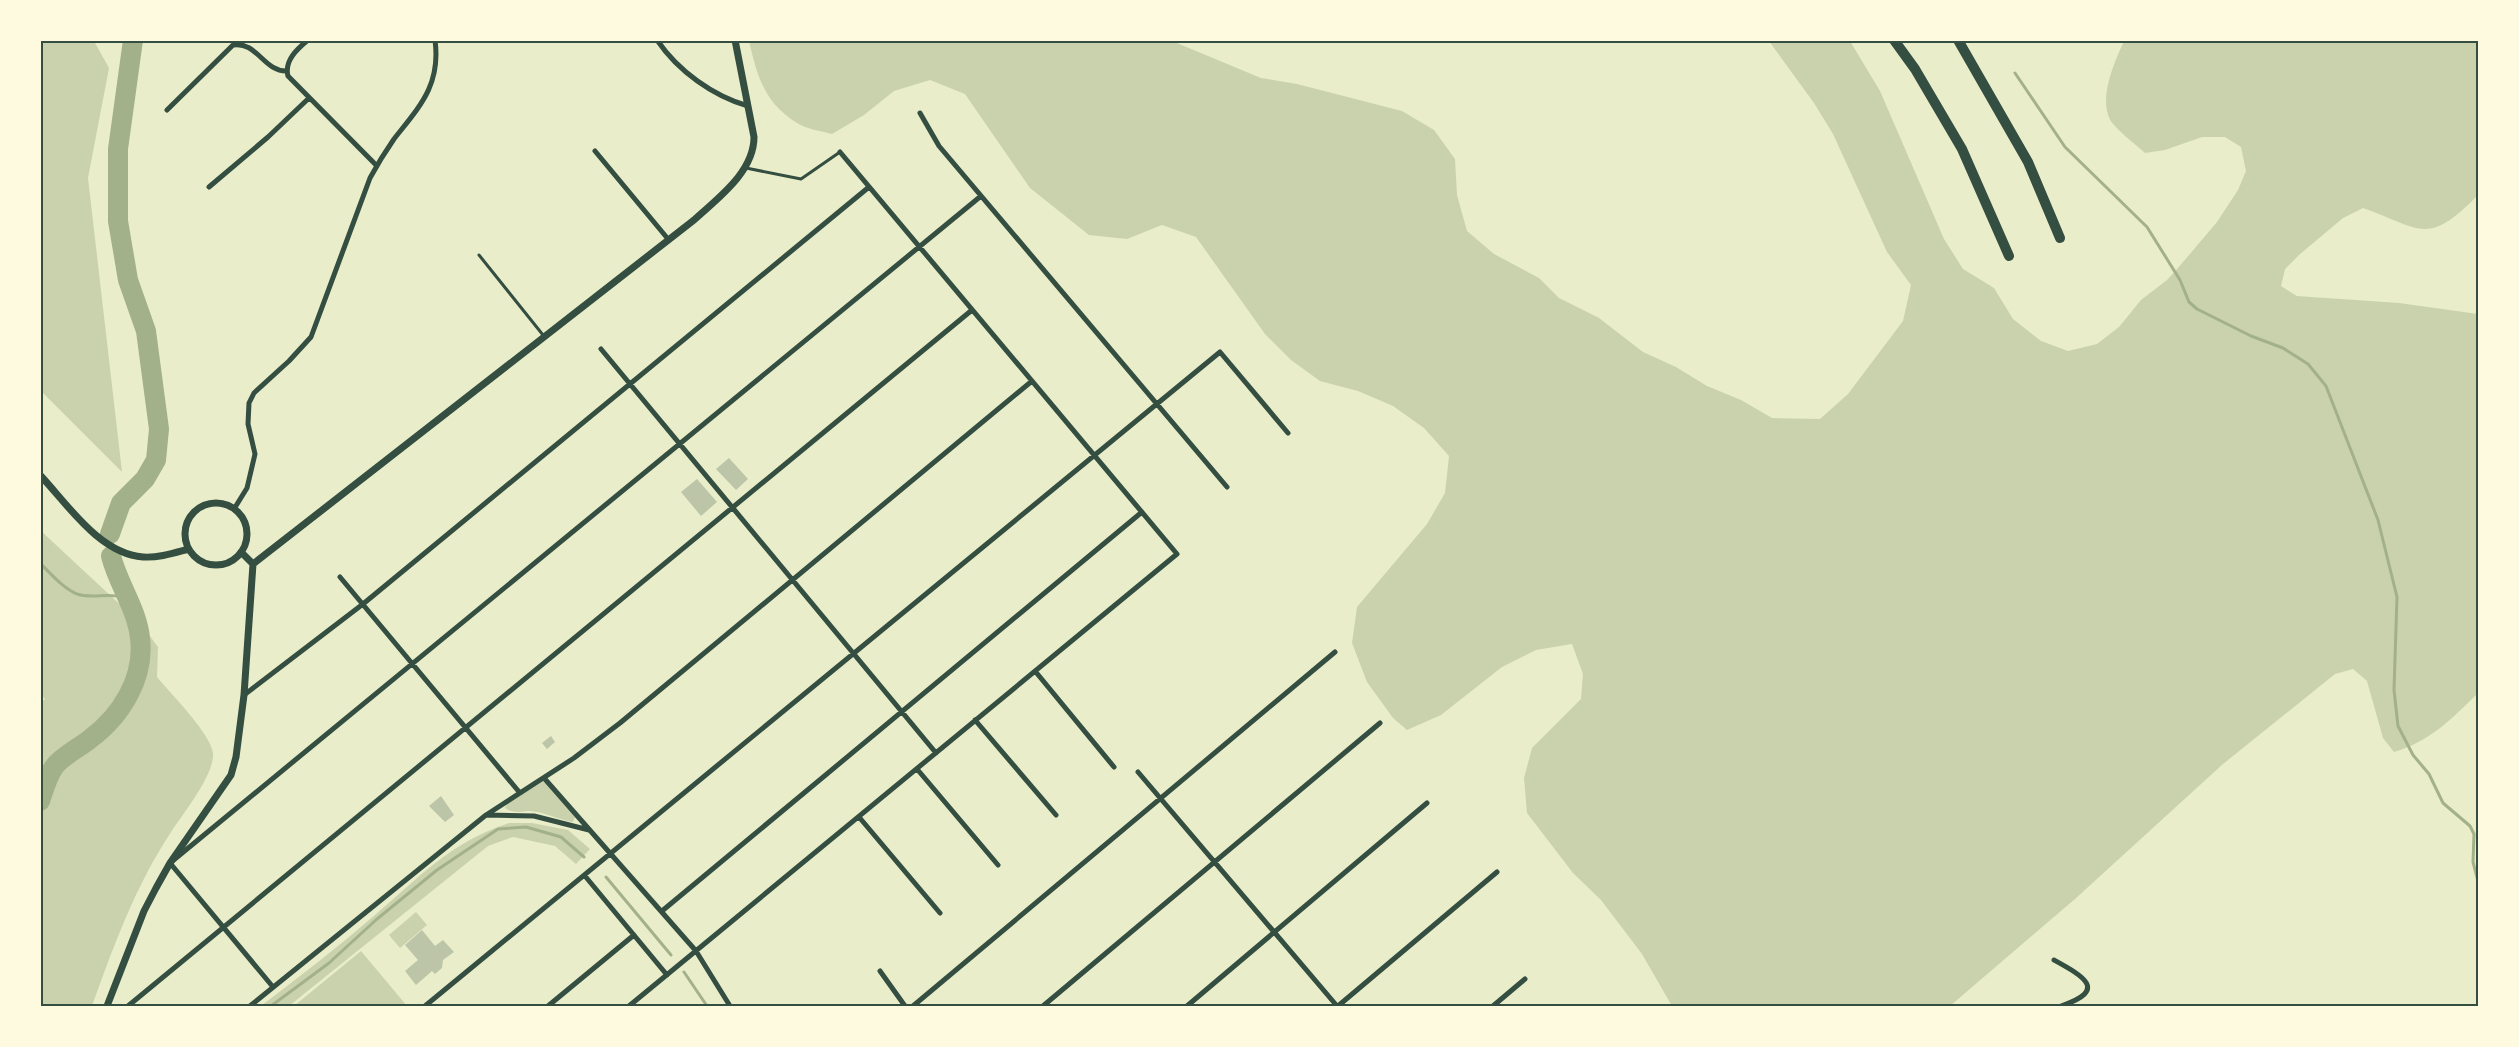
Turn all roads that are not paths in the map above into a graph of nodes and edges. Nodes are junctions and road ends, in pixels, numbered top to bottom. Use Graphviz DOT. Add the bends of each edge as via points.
graph roads {
  1 [pos="308,40"];
  2 [pos="435,40"];
  3 [pos="657,40"];
  4 [pos="735,40"];
  5 [pos="1894,40"];
  6 [pos="1958,40"];
  7 [pos="287,71"];
  8 [pos="309,98"];
  9 [pos="748,106"];
  10 [pos="167,110"];
  11 [pos="920,113"];
  12 [pos="595,151"];
  13 [pos="840,152"];
  14 [pos="377,166"];
  15 [pos="745,168"];
  16 [pos="209,187"];
  17 [pos="869,187"];
  18 [pos="981,196"];
  19 [pos="2060,238"];
  20 [pos="668,239"];
  21 [pos="919,246"];
  22 [pos="479,255"];
  23 [pos="2009,256"];
  24 [pos="972,310"];
  25 [pos="543,335"];
  26 [pos="602,349"];
  27 [pos="1032,381"];
  28 [pos="630,383"];
  29 [pos="1157,404"];
  30 [pos="1288,433"];
  31 [pos="680,444"];
  32 [pos="1095,456"];
  33 [pos="40,475"];
  34 [pos="1227,487"];
  35 [pos="733,508"];
  36 [pos="234,509"];
  37 [pos="1142,512"];
  38 [pos="189,549"];
  39 [pos="241,552"];
  40 [pos="253,564"];
  41 [pos="340,577"];
  42 [pos="792,580"];
  43 [pos="363,604"];
  44 [pos="1335,652"];
  45 [pos="854,654"];
  46 [pos="413,664"];
  47 [pos="1035,671"];
  48 [pos="244,695"];
  49 [pos="902,712"];
  50 [pos="975,720"];
  51 [pos="1380,723"];
  52 [pos="466,728"];
  53 [pos="936,753"];
  54 [pos="1114,767"];
  55 [pos="917,769"];
  56 [pos="1137,772"];
  57 [pos="544,778"];
  58 [pos="520,793"];
  59 [pos="1160,799"];
  60 [pos="1427,803"];
  61 [pos="486,815"];
  62 [pos="1056,815"];
  63 [pos="859,816"];
  64 [pos="591,830"];
  65 [pos="611,854"];
  66 [pos="1214,862"];
  67 [pos="170,864"];
  68 [pos="998,865"];
  69 [pos="1497,872"];
  70 [pos="585,876"];
  71 [pos="662,911"];
  72 [pos="940,913"];
  73 [pos="224,928"];
  74 [pos="1274,933"];
  75 [pos="634,935"];
  76 [pos="696,951"];
  77 [pos="2054,960"];
  78 [pos="880,971"];
  79 [pos="667,975"];
  80 [pos="1525,980"];
  81 [pos="273,987"];
  82 [pos="107,1006"];
  83 [pos="128,1006"];
  84 [pos="250,1006"];
  85 [pos="425,1006"];
  86 [pos="548,1006"];
  87 [pos="629,1006"];
  88 [pos="730,1006"];
  89 [pos="905,1006"];
  90 [pos="913,1006"];
  91 [pos="1043,1006"];
  92 [pos="1187,1006"];
  93 [pos="1337,1006"];
  94 [pos="1493,1006"];
  95 [pos="2061,1006"];
  1 -- 7 [label="street" via="292,56"];
  2 -- 14 [label="street" via="437,56 431,88"];
  3 -- 9 [label="street" via="688,73 728,99"];
  4 -- 9 [label="street"];
  5 -- 23 [label="highway" via="1962,149"];
  6 -- 19 [label="highway" via="2028,162"];
  7 -- 8 [label="street"];
  7 -- 10 [label="street" via="273,68 247,45 233,45"];
  8 -- 14 [label="street"];
  8 -- 16 [label="street"];
  9 -- 15 [label="street" via="754,147"];
  11 -- 18 [label="street" via="931,135"];
  12 -- 20 [label="street"];
  13 -- 15 [label="lane" via="801,179"];
  13 -- 17 [label="street"];
  14 -- 36 [label="street" via="360,200 311,337 254,393 249,404 248,424 255,454 247,488"];
  15 -- 20 [label="street" via="719,197"];
  17 -- 21 [label="street"];
  17 -- 28 [label="street"];
  18 -- 21 [label="street"];
  18 -- 29 [label="street"];
  20 -- 25 [label="street"];
  21 -- 24 [label="street"];
  21 -- 31 [label="street"];
  22 -- 25 [label="lane"];
  24 -- 27 [label="street"];
  24 -- 35 [label="street"];
  25 -- 40 [label="street"];
  26 -- 28 [label="street"];
  27 -- 32 [label="street"];
  27 -- 42 [label="street"];
  28 -- 31 [label="street"];
  28 -- 43 [label="street"];
  29 -- 30 [label="street" via="1220,352"];
  29 -- 32 [label="street"];
  29 -- 34 [label="street"];
  31 -- 35 [label="street"];
  31 -- 46 [label="street"];
  32 -- 37 [label="street"];
  32 -- 45 [label="street"];
  33 -- 38 [label="street" via="98,537 114,548 152,557"];
  35 -- 42 [label="street"];
  35 -- 52 [label="street"];
  36 -- 38 [label="street" via="210,504 194,513 186,530"];
  36 -- 39 [label="street" via="247,529"];
  37 -- 47 [label="street" via="1177,554"];
  37 -- 49 [label="street"];
  38 -- 39 [label="street" via="197,558 214,565 226,563"];
  39 -- 40 [label="street"];
  40 -- 48 [label="street"];
  41 -- 43 [label="street"];
  42 -- 45 [label="street"];
  42 -- 57 [label="street" via="620,723"];
  43 -- 46 [label="street"];
  43 -- 48 [label="street"];
  44 -- 59 [label="street"];
  45 -- 49 [label="street"];
  45 -- 65 [label="street"];
  46 -- 52 [label="street"];
  46 -- 67 [label="street"];
  47 -- 50 [label="street"];
  47 -- 54 [label="street"];
  48 -- 67 [label="street" via="231,775"];
  49 -- 53 [label="street"];
  49 -- 71 [label="street"];
  50 -- 53 [label="street"];
  50 -- 62 [label="street"];
  51 -- 66 [label="street"];
  52 -- 58 [label="street"];
  52 -- 73 [label="street"];
  53 -- 55 [label="street"];
  55 -- 63 [label="street"];
  55 -- 68 [label="street"];
  56 -- 59 [label="street"];
  57 -- 58 [label="street"];
  57 -- 64 [label="street"];
  58 -- 61 [label="street"];
  59 -- 66 [label="street"];
  59 -- 90 [label="street"];
  60 -- 74 [label="street"];
  61 -- 64 [label="street" via="534,816"];
  61 -- 81 [label="street"];
  63 -- 72 [label="street"];
  63 -- 76 [label="street"];
  64 -- 65 [label="street"];
  65 -- 70 [label="street"];
  65 -- 71 [label="street"];
  66 -- 74 [label="street"];
  66 -- 91 [label="street"];
  67 -- 73 [label="street"];
  67 -- 82 [label="street" via="144,911"];
  69 -- 93 [label="street"];
  70 -- 75 [label="street"];
  70 -- 85 [label="street"];
  71 -- 76 [label="street"];
  73 -- 81 [label="street"];
  73 -- 83 [label="street"];
  74 -- 92 [label="street"];
  74 -- 93 [label="street"];
  75 -- 79 [label="street"];
  75 -- 86 [label="street"];
  76 -- 79 [label="street"];
  76 -- 88 [label="street"];
  77 -- 95 [label="street" via="2074,971 2088,988 2077,1001"];
  78 -- 89 [label="street"];
  79 -- 87 [label="street"];
  80 -- 94 [label="street"];
  81 -- 84 [label="street"];
}
